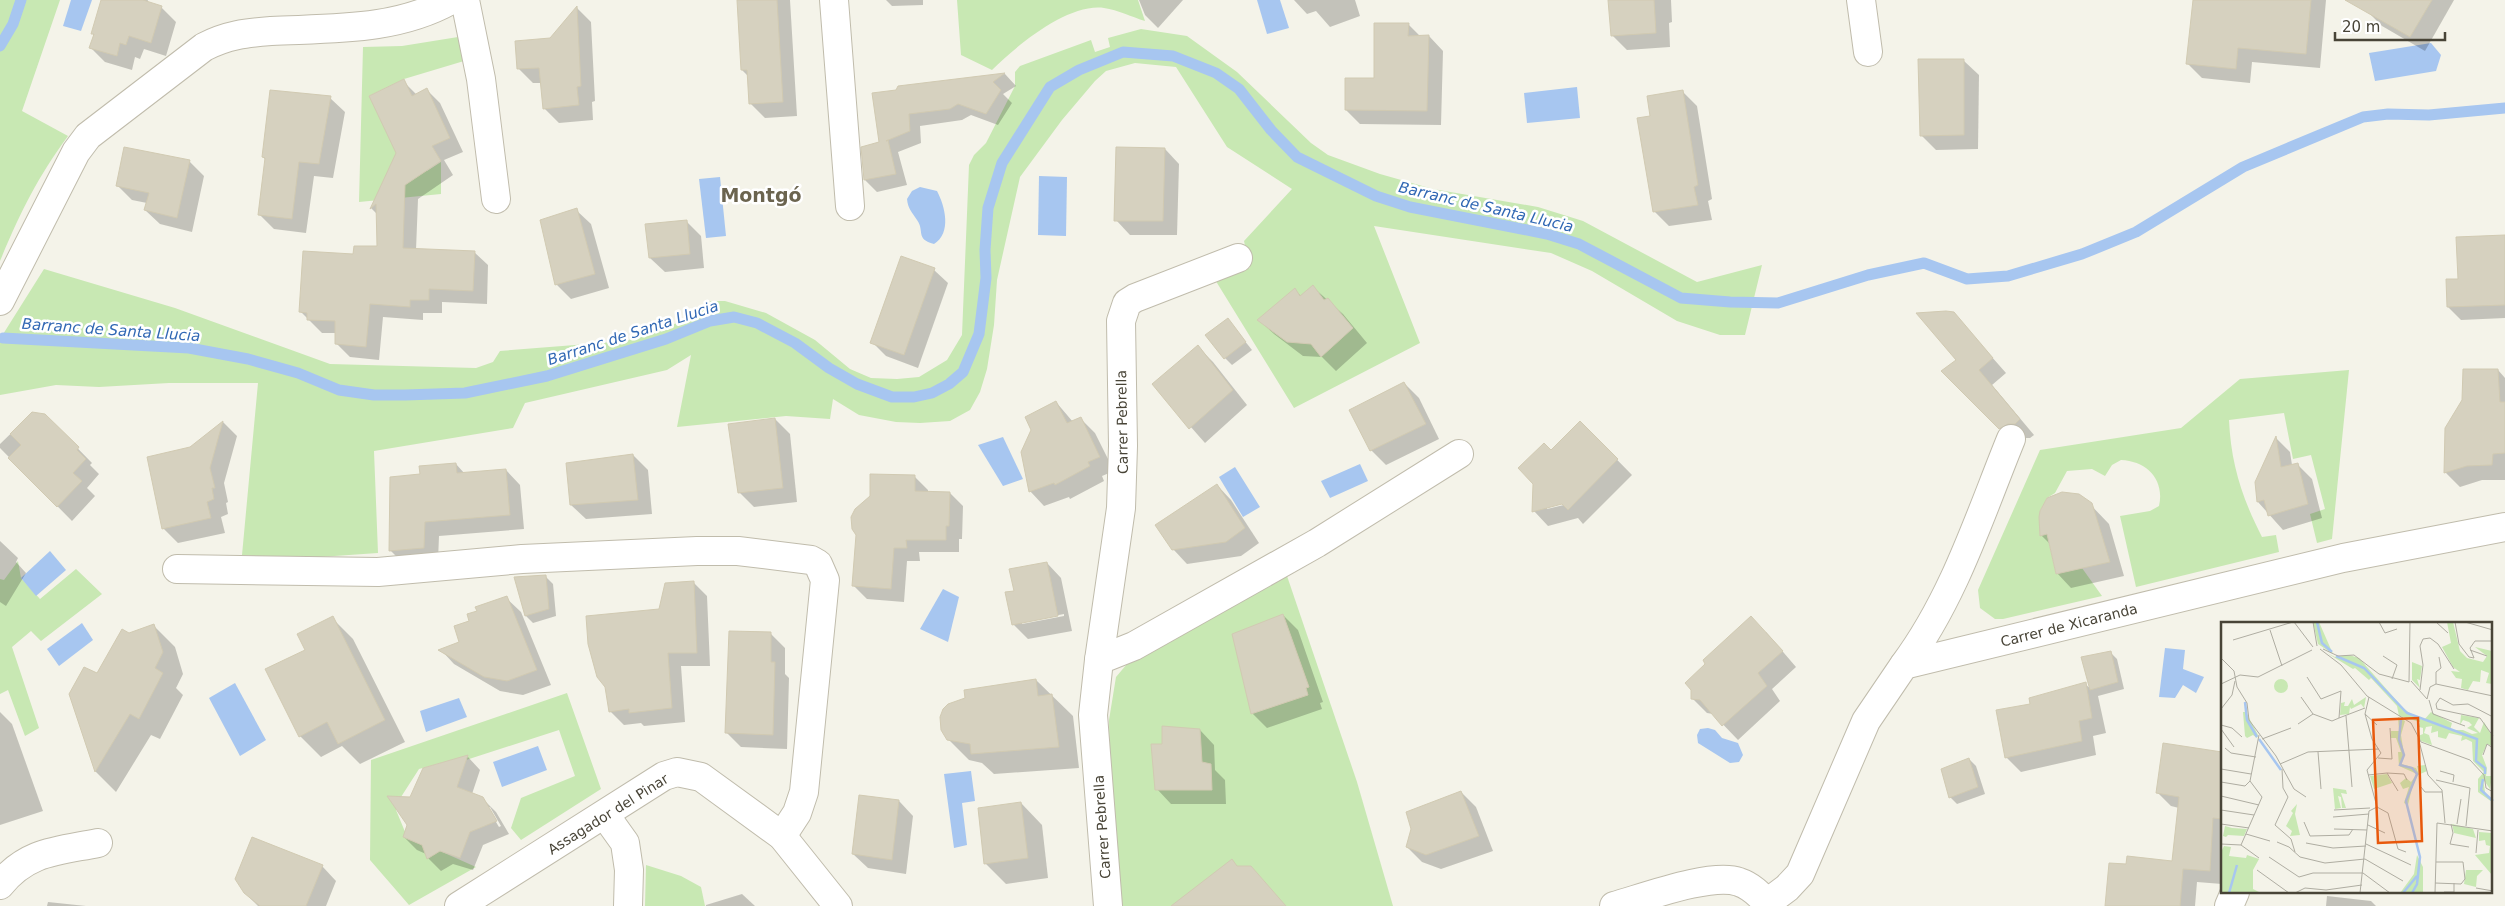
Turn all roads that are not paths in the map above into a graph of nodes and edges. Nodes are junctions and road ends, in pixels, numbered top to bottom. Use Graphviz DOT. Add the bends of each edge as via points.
graph roads {
  1 [pos="451,0"];
  2 [pos="465,0"];
  3 [pos="834,0"];
  4 [pos="1861,0"];
  5 [pos="1868,52"];
  6 [pos="496,199"];
  7 [pos="850,206"];
  8 [pos="1238,258"];
  9 [pos="0,301"];
  10 [pos="2011,438"];
  11 [pos="1460,454"];
  12 [pos="2505,527"];
  13 [pos="177,569"];
  14 [pos="1099,660"];
  15 [pos="1904,665"];
  16 [pos="605,815"];
  17 [pos="782,836"];
  18 [pos="98,843"];
  19 [pos="0,885"];
  20 [pos="2234,894"];
  21 [pos="1767,904"];
  22 [pos="459,906"];
  23 [pos="628,906"];
  24 [pos="838,906"];
  25 [pos="1108,906"];
  26 [pos="1614,906"];
  27 [pos="2229,906"];
  1 -- 9 [label="street" via="429,12 380,25 250,31 219,39 204,47 88,136 76,152"];
  2 -- 6 [label="street" via="481,78"];
  3 -- 7 [label="street"];
  4 -- 5 [label="street"];
  8 -- 14 [label="street, Carrer Pebrella" via="1135,298 1122,312 1121,508"];
  10 -- 15 [label="street" via="1944,601 1925,637"];
  11 -- 14 [label="street" via="1316,543 1134,646"];
  12 -- 15 [label="street, Carrer de Xicaranda" via="2343,558"];
  13 -- 17 [label="street" via="378,572 522,559 722,551 811,560 818,564 825,580 804,792 798,813"];
  14 -- 25 [label="street, Carrer Pebrella" via="1093,715"];
  15 -- 21 [label="street" via="1866,721 1800,874"];
  16 -- 17 [label="street, Assagador del Pinar" via="664,776 677,772 701,777"];
  16 -- 22 [label="street, Assagador del Pinar"];
  16 -- 23 [label="street" via="626,848"];
  17 -- 24 [label="street, Assagador del Pinar"];
  18 -- 19 [label="street" via="35,856 22,863"];
  20 -- 27 [label="street"];
  21 -- 26 [label="street" via="1749,886 1724,880 1692,884"];
}
